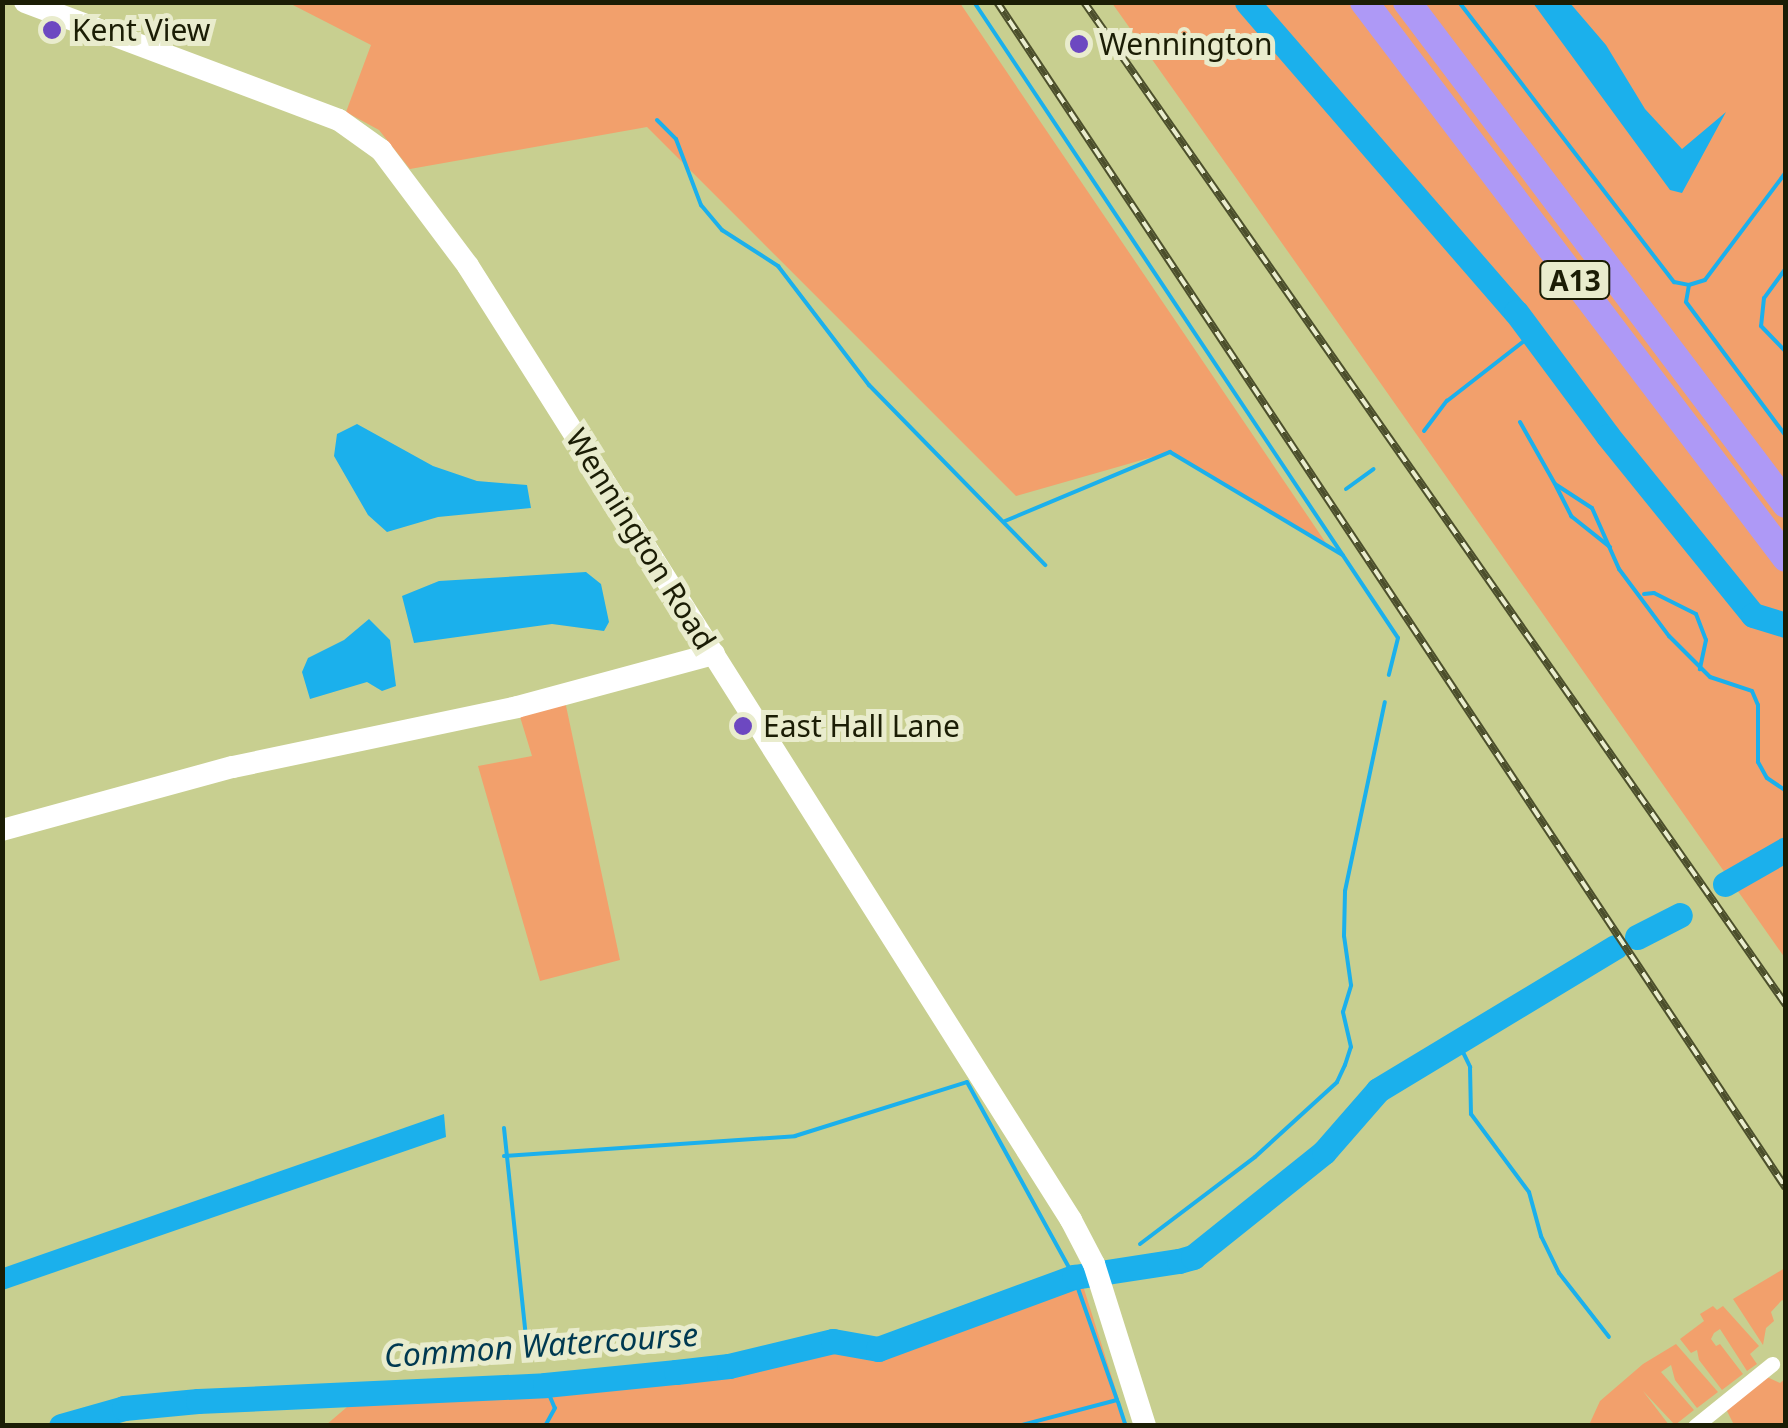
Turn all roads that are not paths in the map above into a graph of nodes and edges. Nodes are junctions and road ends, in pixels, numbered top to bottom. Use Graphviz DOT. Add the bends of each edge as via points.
graph roads {
  1 [pos="25,2"];
  2 [pos="1364,2"];
  3 [pos="1407,2"];
  4 [pos="1786,504"];
  5 [pos="1786,558"];
  6 [pos="714,654"];
  7 [pos="2,830"];
  8 [pos="1772,1364"];
  9 [pos="1713,1420"];
  10 [pos="1145,1426"];
  11 [pos="1695,1426"];
  1 -- 6 [label="main road, Wennington Road" via="328,115 381,150 468,266"];
  2 -- 5 [label="highway, A13"];
  3 -- 4 [label="highway, A13"];
  6 -- 7 [label="main road" via="517,707 233,767"];
  6 -- 10 [label="main road, Wennington Road" via="966,1048 1094,1264"];
  8 -- 9 [label="street"];
  9 -- 11 [label="street"];
}
